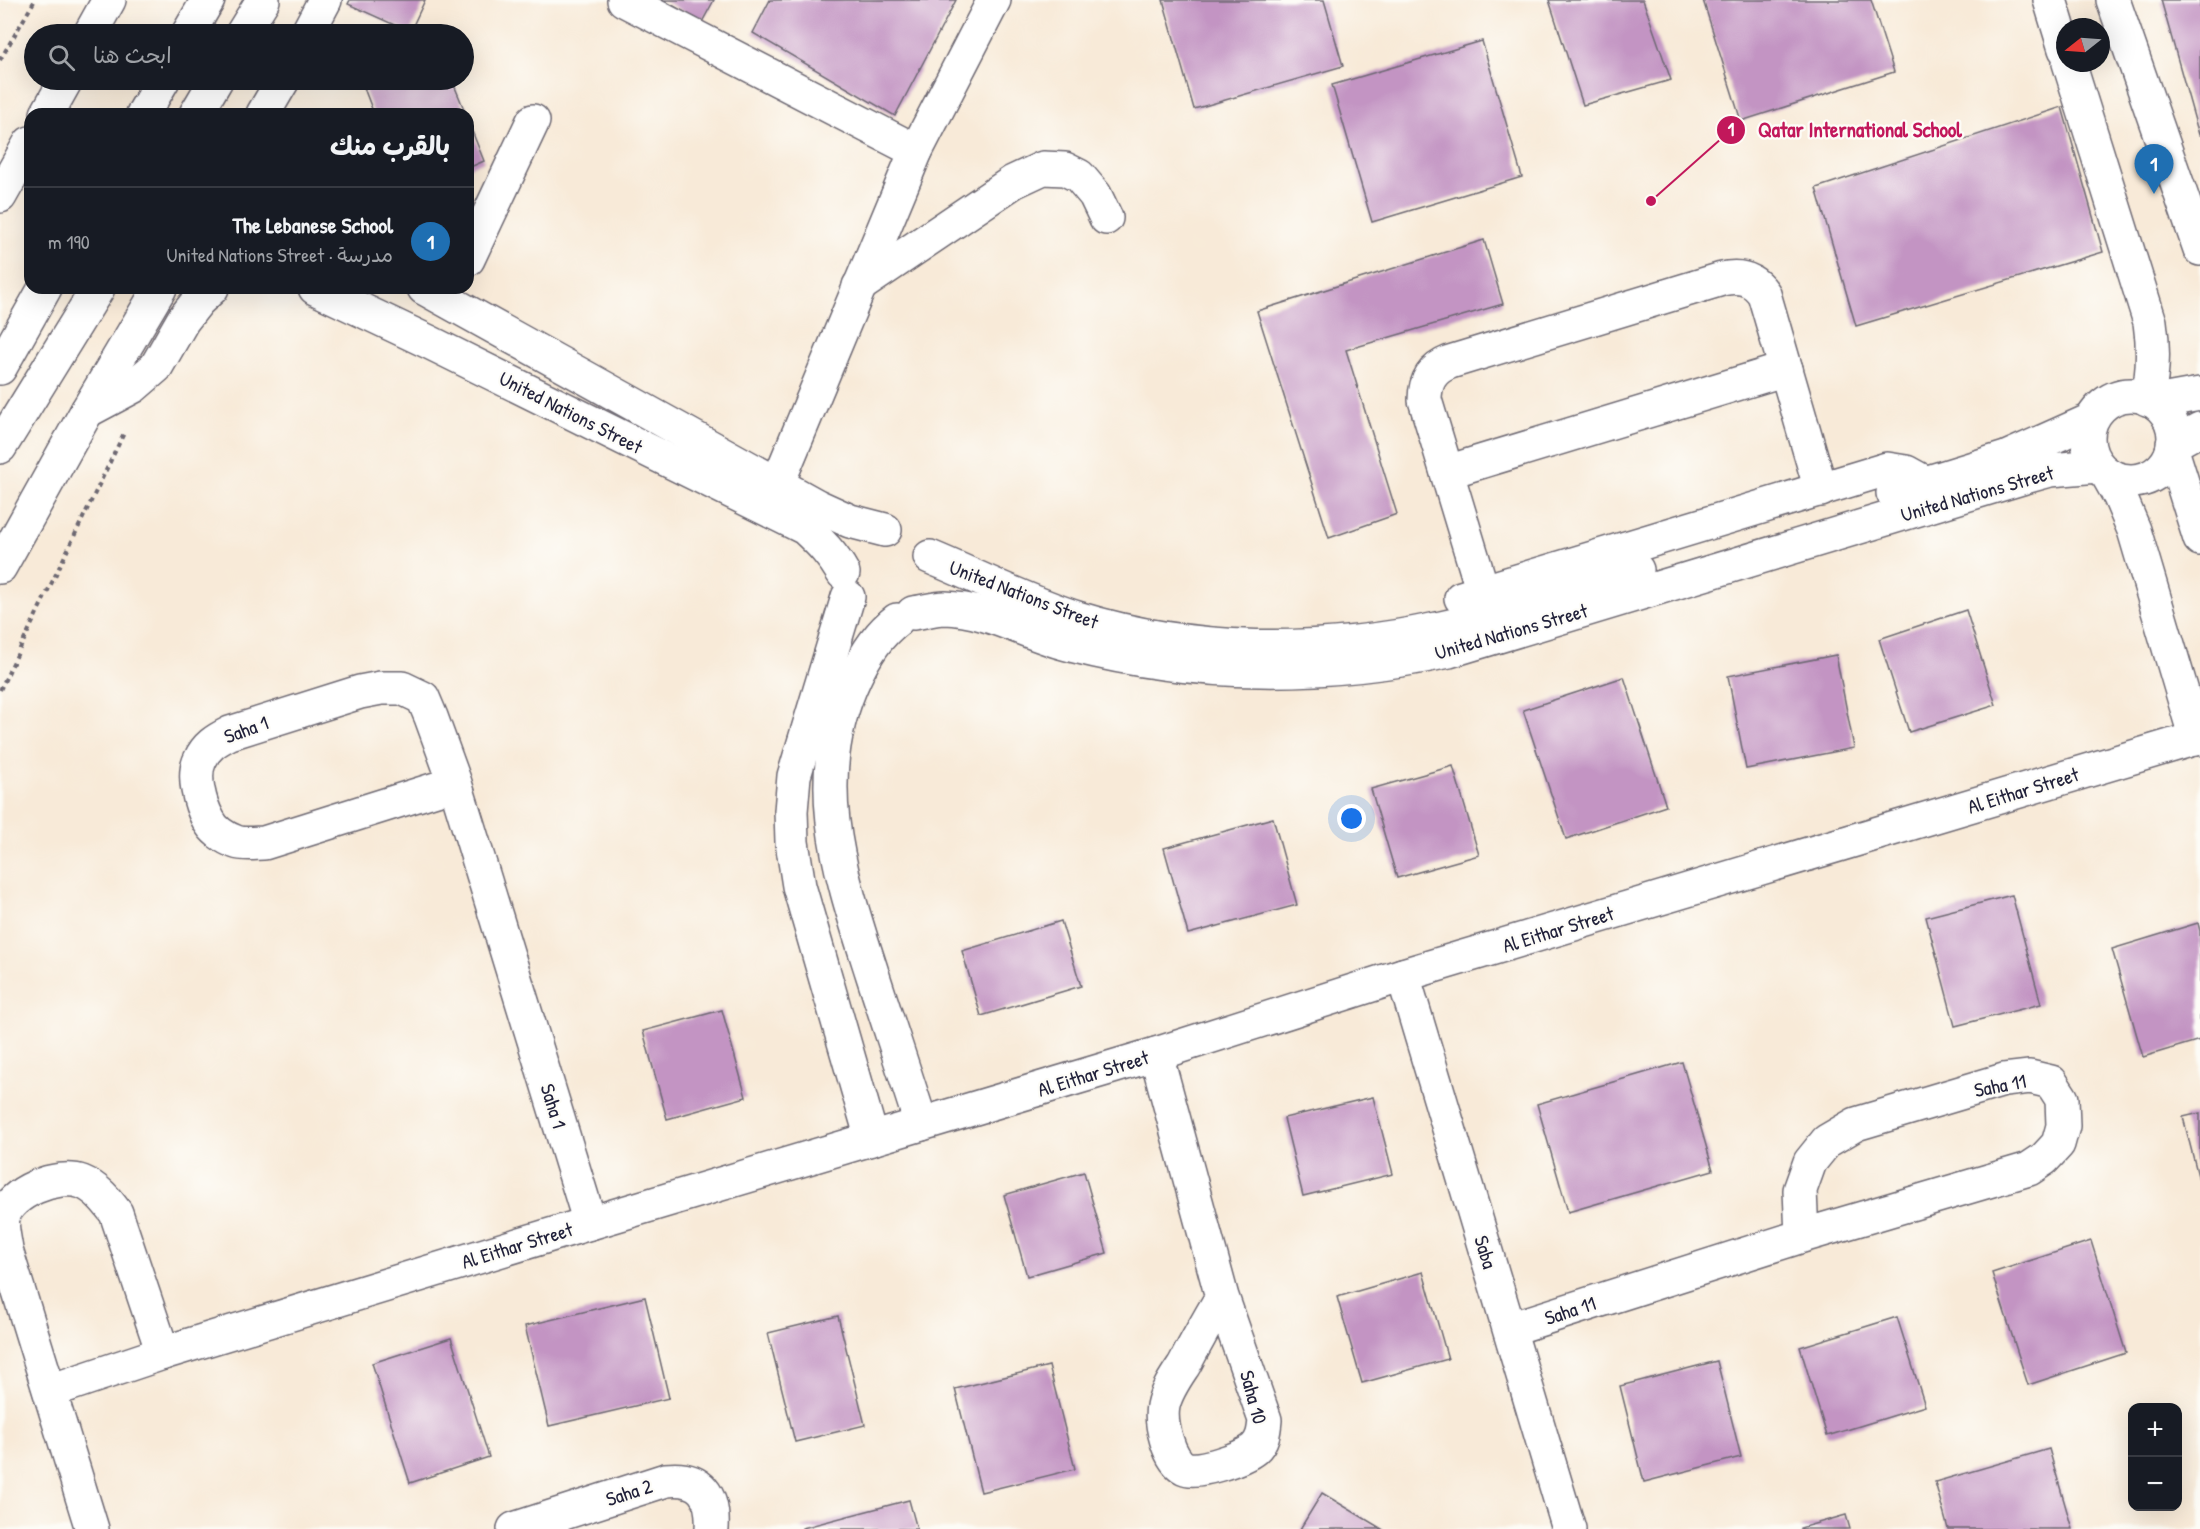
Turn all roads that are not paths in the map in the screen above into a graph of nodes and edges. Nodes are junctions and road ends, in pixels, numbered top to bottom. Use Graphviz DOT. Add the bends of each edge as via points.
graph roads {
  1 [pos="109,0"];
  2 [pos="208,0"];
  3 [pos="263,0"];
  4 [pos="325,0"];
  5 [pos="624,0"];
  6 [pos="994,0"];
  7 [pos="2050,0"];
  8 [pos="2113,0"];
  9 [pos="2056,20"];
  10 [pos="96,24"];
  11 [pos="194,24"];
  12 [pos="248,24"];
  13 [pos="312,24"];
  14 [pos="2072,72"];
  15 [pos="60,90"];
  16 [pos="157,90"];
  17 [pos="210,90"];
  18 [pos="277,90"];
  19 [pos="280,90"];
  20 [pos="50,108"];
  21 [pos="147,108"];
  22 [pos="200,108"];
  23 [pos="266,108"];
  24 [pos="275,108"];
  25 [pos="533,121"];
  26 [pos="916,151"];
  27 [pos="24,154"];
  28 [pos="0,196"];
  29 [pos="1106,218"];
  30 [pos="474,246"];
  31 [pos="2200,249"];
  32 [pos="860,286"];
  33 [pos="42,294"];
  34 [pos="94,294"];
  35 [pos="156,294"];
  36 [pos="206,294"];
  37 [pos="328,294"];
  38 [pos="441,294"];
  39 [pos="445,294"];
  40 [pos="429,342"];
  41 [pos="0,368"];
  42 [pos="1786,369"];
  43 [pos="2196,390"];
  44 [pos="2151,400"];
  45 [pos="87,411"];
  46 [pos="2091,420"];
  47 [pos="2182,441"];
  48 [pos="0,447"];
  49 [pos="2102,470"];
  50 [pos="1447,472"];
  51 [pos="1926,483"];
  52 [pos="777,485"];
  53 [pos="1821,490"];
  54 [pos="885,530"];
  55 [pos="2200,539"];
  56 [pos="930,557"];
  57 [pos="0,567"];
  58 [pos="845,585"];
  59 [pos="1483,592"];
  60 [pos="905,617"];
  61 [pos="1413,633"];
  62 [pos="2198,738"];
  63 [pos="455,783"];
  64 [pos="1403,975"];
  65 [pos="1156,1054"];
  66 [pos="921,1124"];
  67 [pos="872,1139"];
  68 [pos="590,1223"];
  69 [pos="1802,1236"];
  70 [pos="1222,1297"];
  71 [pos="1510,1329"];
  72 [pos="163,1353"];
  73 [pos="50,1391"];
  74 [pos="92,1529"];
  75 [pos="514,1529"];
  76 [pos="712,1529"];
  77 [pos="1569,1529"];
  1 -- 10 [label="main road"];
  2 -- 11 [label="main road"];
  3 -- 12 [label="main road"];
  4 -- 13 [label="main road"];
  5 -- 26 [label="main road"];
  6 -- 26 [label="main road"];
  7 -- 9 [label="main road"];
  8 -- 31 [label="main road"];
  14 -- 44 [label="main road" via="2150,322"];
  15 -- 20 [label="main road"];
  16 -- 21 [label="main road"];
  17 -- 22 [label="main road"];
  18 -- 23 [label="main road"];
  19 -- 24 [label="main road"];
  25 -- 30 [label="main road"];
  26 -- 32 [label="main road"];
  27 -- 28 [label="main road"];
  29 -- 32 [label="main road" via="1095,195 1079,176 1065,169 1043,168 1013,182"];
  32 -- 52 [label="main road"];
  33 -- 41 [label="main road"];
  34 -- 48 [label="main road"];
  35 -- 45 [label="main road"];
  36 -- 45 [label="main road" via="183,320 156,367 134,386"];
  37 -- 40 [label="main road, United Nations Street"];
  38 -- 40 [label="main road"];
  39 -- 52 [label="main road, United Nations Street"];
  40 -- 58 [label="main road, United Nations Street" via="805,528 835,559"];
  42 -- 50 [label="main road"];
  42 -- 50 [label="main road" via="1759,286 1742,277 1722,279 1441,366 1428,381 1425,400"];
  42 -- 53 [label="main road"];
  43 -- 44 [label="main road"];
  44 -- 46 [label="main road" via="2127,395 2112,399"];
  44 -- 47 [label="main road" via="2164,410"];
  45 -- 57 [label="main road"];
  46 -- 49 [label="main road" via="2088,444"];
  46 -- 51 [label="main road, United Nations Street" via="2006,458"];
  47 -- 49 [label="main road" via="2168,461 2151,477 2140,481 2128,481"];
  47 -- 55 [label="main road"];
  49 -- 60 [label="main road, United Nations Street" via="2050,470 1461,648 1383,663 1245,671 1167,664 1069,645 974,611 943,608"];
  49 -- 62 [label="main road, Al Eithar Street" via="2120,497 2134,530"];
  50 -- 59 [label="main road"];
  51 -- 53 [label="main road" via="1906,472 1887,470"];
  51 -- 61 [label="main road, United Nations Street" via="1494,613"];
  52 -- 54 [label="main road, United Nations Street" via="850,521"];
  53 -- 59 [label="main road"];
  54 -- 56 [label="main road" via="912,536"];
  54 -- 58 [label="main road" via="861,538 852,547 846,558"];
  56 -- 60 [label="main road" via="930,594 923,605"];
  56 -- 61 [label="main road, United Nations Street" via="1076,618 1174,640 1297,646"];
  58 -- 60 [label="main road" via="864,614 886,621"];
  58 -- 67 [label="main road" via="794,776 792,842 799,886"];
  59 -- 61 [label="main road" via="1437,607"];
  60 -- 66 [label="main road" via="882,632 849,688 841,710 829,784 840,868"];
  62 -- 64 [label="main road, Al Eithar Street"];
  63 -- 63 [label="main road, Saha 1" via="423,698 402,688 360,692 230,733 206,749 198,763 197,776 208,820 221,835 238,843 264,843"];
  63 -- 68 [label="main road, Saha 1"];
  64 -- 65 [label="main road, Al Eithar Street"];
  64 -- 71 [label="main road, Saba"];
  65 -- 66 [label="main road, Al Eithar Street"];
  65 -- 70 [label="main road, Saha 10"];
  66 -- 67 [label="main road, Al Eithar Street"];
  67 -- 68 [label="main road, Al Eithar Street"];
  68 -- 72 [label="main road, Al Eithar Street"];
  69 -- 69 [label="main road, Saha 11" via="2029,1168 2058,1144 2063,1126 2062,1099 2051,1082 2030,1077 2004,1080 1856,1124 1827,1142 1810,1162 1800,1190"];
  69 -- 71 [label="main road, Saha 11"];
  70 -- 70 [label="main road, Saha 10" via="1264,1420 1263,1435 1254,1449 1239,1458 1197,1469 1185,1468 1175,1460 1168,1445 1162,1423 1163,1404"];
  71 -- 77 [label="main road, Saba"];
  72 -- 73 [label="main road, Al Eithar Street"];
  72 -- 73 [label="main road" via="116,1213 102,1195 81,1182 55,1181 30,1189 9,1203 3,1219 6,1250"];
  73 -- 74 [label="main road"];
  75 -- 76 [label="main road, Saha 2" via="682,1478 704,1491 710,1502"];
}
